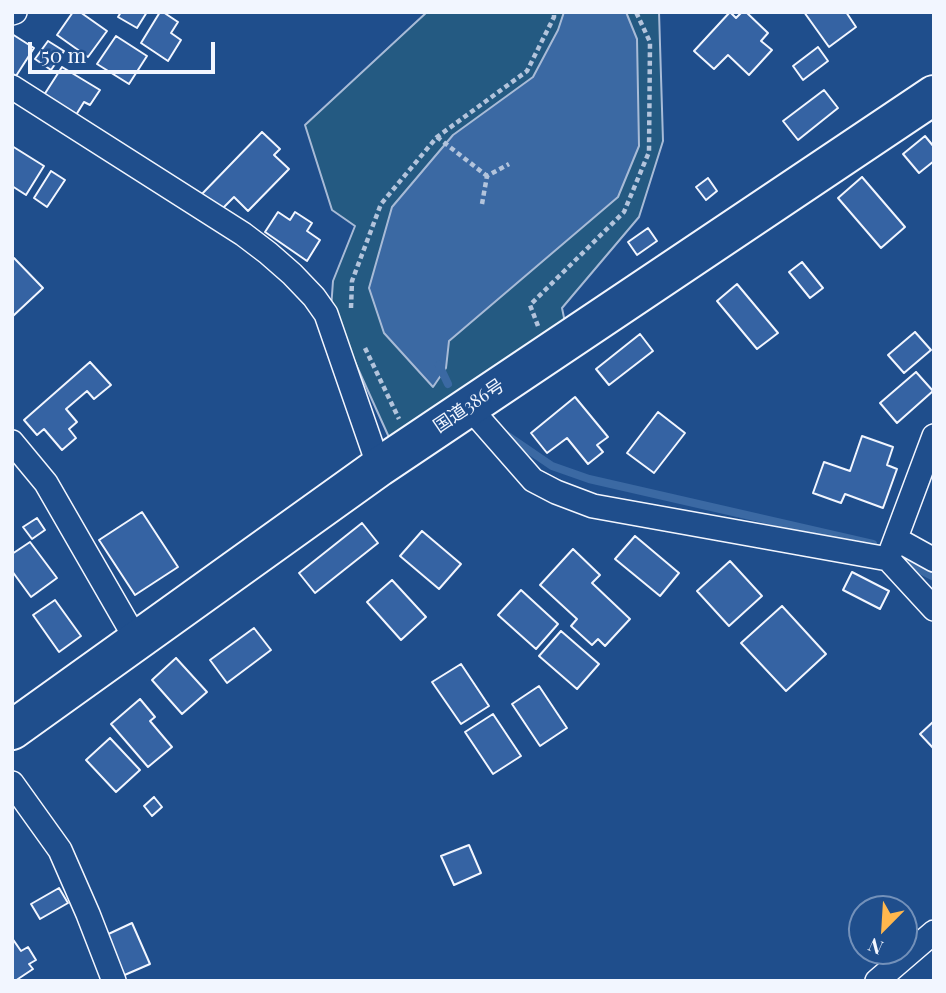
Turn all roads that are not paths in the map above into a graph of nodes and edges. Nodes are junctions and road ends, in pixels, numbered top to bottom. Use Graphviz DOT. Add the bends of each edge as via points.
graph roads {
  1 [pos="12,87"];
  2 [pos="934,95"];
  3 [pos="469,407"];
  4 [pos="934,436"];
  5 [pos="12,442"];
  6 [pos="379,467"];
  7 [pos="892,549"];
  8 [pos="934,561"];
  9 [pos="934,609"];
  10 [pos="136,641"];
  11 [pos="12,730"];
  12 [pos="12,783"];
  13 [pos="934,932"];
  14 [pos="114,981"];
  15 [pos="877,981"];
  1 -- 6 [label="street" via="243,234 292,274 326,314"];
  2 -- 3 [label="highway, 国道386号"];
  3 -- 6 [label="highway, 国道386号"];
  3 -- 7 [label="street" via="533,480 593,506"];
  4 -- 7 [label="street"];
  5 -- 10 [label="street" via="46,483"];
  6 -- 10 [label="highway, 国道386号"];
  7 -- 8 [label="street"];
  7 -- 9 [label="street"];
  10 -- 11 [label="highway, 国道386号"];
  12 -- 14 [label="street" via="60,850"];
  13 -- 15 [label="street"];
}
